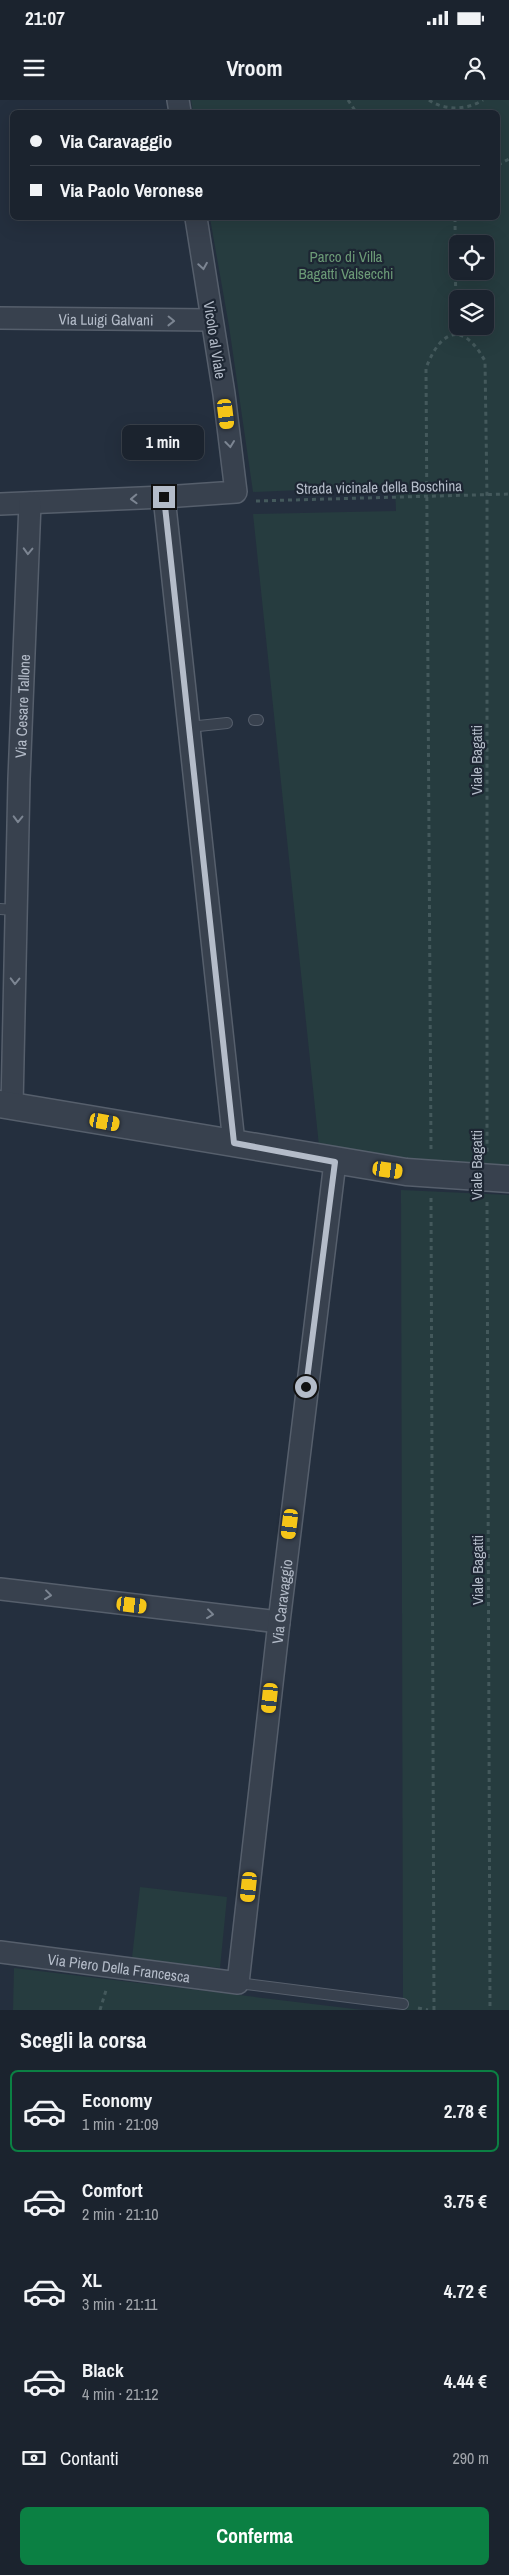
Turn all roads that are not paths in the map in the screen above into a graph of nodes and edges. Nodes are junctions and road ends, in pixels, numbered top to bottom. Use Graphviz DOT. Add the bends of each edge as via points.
graph roads {
  1 [pos="196,220"];
  2 [pos="0,318"];
  3 [pos="212,320"];
  4 [pos="164,497"];
  5 [pos="30,502"];
  6 [pos="0,504"];
  7 [pos="227,723"];
  8 [pos="189,727"];
  9 [pos="9,778"];
  10 [pos="8,909"];
  11 [pos="6,1105"];
  12 [pos="234,1143"];
  13 [pos="335,1162"];
  14 [pos="498,1179"];
  15 [pos="0,1589"];
  16 [pos="278,1622"];
  17 [pos="0,1952"];
  18 [pos="238,1983"];
  19 [pos="403,2004"];
  1 -- 3 [label="street, Vicolo al Viale, one-way"];
  2 -- 3 [label="street, Via Luigi Galvani, one-way"];
  3 -- 4 [label="street, Vicolo al Viale, one-way" via="243,497"];
  4 -- 5 [label="street, one-way"];
  4 -- 8 [label="street"];
  5 -- 6 [label="street"];
  5 -- 9 [label="street, Via Cesare Tallone, one-way"];
  7 -- 8 [label="lane"];
  8 -- 12 [label="street"];
  9 -- 10 [label="street, Via Cesare Tallone, one-way"];
  10 -- 11 [label="street, Via Cesare Tallone, one-way"];
  11 -- 12 [label="street"];
  12 -- 13 [label="street"];
  13 -- 14 [label="street" via="406,1172"];
  13 -- 16 [label="street, Via Caravaggio"];
  15 -- 16 [label="street, one-way"];
  16 -- 18 [label="street, Via Caravaggio"];
  17 -- 18 [label="street, Via Piero Della Francesca"];
  18 -- 19 [label="lane"];
}
